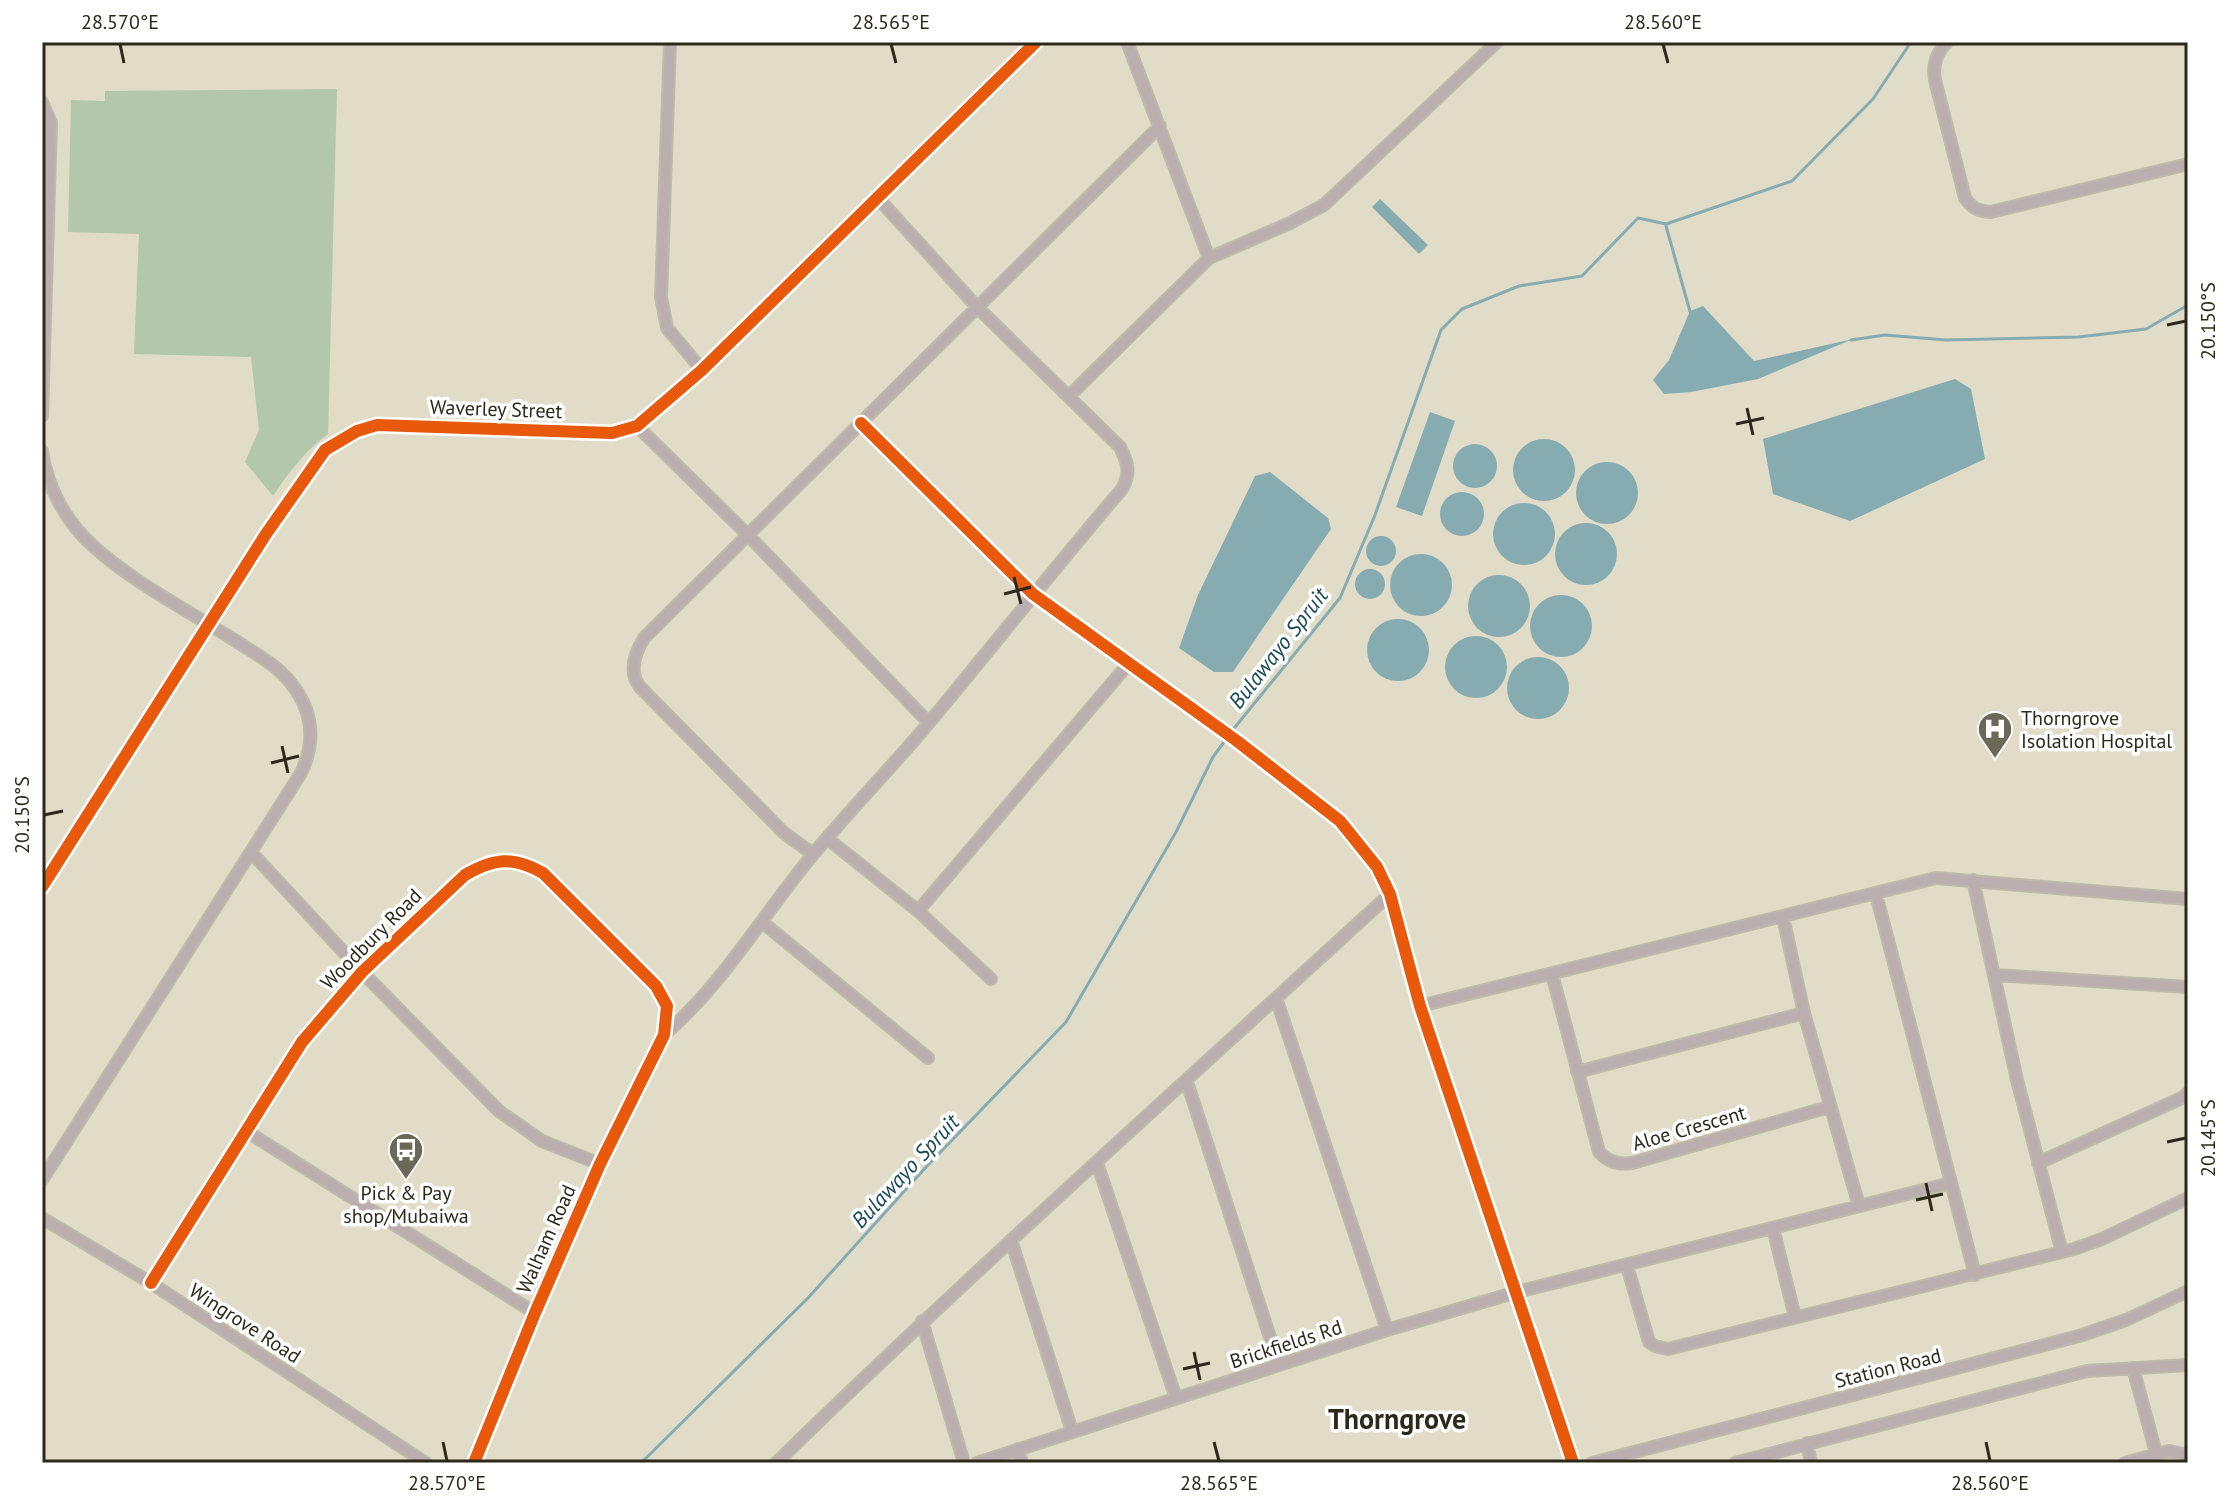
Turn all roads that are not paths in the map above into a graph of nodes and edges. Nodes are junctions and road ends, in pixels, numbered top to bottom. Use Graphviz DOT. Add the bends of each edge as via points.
graph roads {
  1 [pos="670,42"];
  2 [pos="1036,42"];
  3 [pos="1127,42"];
  4 [pos="1497,42"];
  5 [pos="1947,42"];
  6 [pos="42,102"];
  7 [pos="1160,126"];
  8 [pos="2188,164"];
  9 [pos="877,197"];
  10 [pos="1209,258"];
  11 [pos="977,307"];
  12 [pos="702,370"];
  13 [pos="1069,396"];
  14 [pos="42,416"];
  15 [pos="861,423"];
  16 [pos="637,426"];
  17 [pos="42,451"];
  18 [pos="748,535"];
  19 [pos="1033,594"];
  20 [pos="208,624"];
  21 [pos="1129,663"];
  22 [pos="929,723"];
  23 [pos="828,839"];
  24 [pos="251,852"];
  25 [pos="813,854"];
  26 [pos="1973,880"];
  27 [pos="42,887"];
  28 [pos="1390,894"];
  29 [pos="1876,894"];
  30 [pos="2188,899"];
  31 [pos="918,911"];
  32 [pos="1783,917"];
  33 [pos="762,922"];
  34 [pos="362,972"];
  35 [pos="1552,974"];
  36 [pos="1995,975"];
  37 [pos="991,979"];
  38 [pos="2188,987"];
  39 [pos="1276,998"];
  40 [pos="1420,1006"];
  41 [pos="1804,1013"];
  42 [pos="664,1035"];
  43 [pos="928,1058"];
  44 [pos="1577,1072"];
  45 [pos="1187,1082"];
  46 [pos="2188,1093"];
  47 [pos="1829,1107"];
  48 [pos="246,1131"];
  49 [pos="1097,1163"];
  50 [pos="2038,1163"];
  51 [pos="600,1164"];
  52 [pos="42,1180"];
  53 [pos="1951,1183"];
  54 [pos="2188,1198"];
  55 [pos="1859,1206"];
  56 [pos="42,1218"];
  57 [pos="1773,1228"];
  58 [pos="1011,1240"];
  59 [pos="2062,1252"];
  60 [pos="1627,1266"];
  61 [pos="1975,1275"];
  62 [pos="151,1283"];
  63 [pos="2188,1291"];
  64 [pos="1517,1292"];
  65 [pos="535,1313"];
  66 [pos="1795,1317"];
  67 [pos="922,1321"];
  68 [pos="1387,1330"];
  69 [pos="1279,1365"];
  70 [pos="2188,1365"];
  71 [pos="2133,1368"];
  72 [pos="1176,1398"];
  73 [pos="1072,1431"];
  74 [pos="1807,1443"];
  75 [pos="1018,1449"];
  76 [pos="2156,1453"];
  77 [pos="2188,1455"];
  78 [pos="426,1463"];
  79 [pos="474,1463"];
  80 [pos="776,1463"];
  81 [pos="964,1463"];
  82 [pos="977,1463"];
  83 [pos="1022,1463"];
  84 [pos="1573,1463"];
  85 [pos="1592,1463"];
  86 [pos="1735,1463"];
  87 [pos="1811,1463"];
  88 [pos="2125,1463"];
  1 -- 12 [label="street" via="661,297 667,328"];
  2 -- 9 [label="street"];
  3 -- 7 [label="street"];
  4 -- 10 [label="street" via="1324,205"];
  5 -- 8 [label="street" via="1937,54 1935,80 1971,207 1991,212"];
  6 -- 14 [label="street" via="51,123"];
  7 -- 10 [label="street"];
  7 -- 11 [label="street"];
  9 -- 11 [label="street"];
  9 -- 12 [label="street"];
  10 -- 13 [label="street"];
  11 -- 13 [label="street"];
  11 -- 15 [label="street"];
  12 -- 16 [label="street"];
  13 -- 19 [label="street" via="1120,447 1128,478"];
  15 -- 18 [label="street"];
  15 -- 19 [label="street"];
  16 -- 18 [label="street"];
  16 -- 20 [label="street, Waverley Street" via="612,433 387,425 357,431 325,450"];
  17 -- 20 [label="street" via="58,501 91,545"];
  18 -- 22 [label="street"];
  18 -- 25 [label="street" via="644,638 633,673 704,754 784,833"];
  19 -- 21 [label="street"];
  19 -- 22 [label="street"];
  20 -- 24 [label="street" via="288,679 310,723 310,754"];
  20 -- 27 [label="street, Waverley Street"];
  21 -- 28 [label="street" via="1340,821 1377,867"];
  21 -- 31 [label="street"];
  22 -- 23 [label="street"];
  23 -- 25 [label="street"];
  23 -- 31 [label="street"];
  24 -- 34 [label="street"];
  24 -- 52 [label="street"];
  25 -- 33 [label="street"];
  26 -- 29 [label="street" via="1936,878"];
  26 -- 30 [label="street"];
  26 -- 36 [label="street"];
  28 -- 39 [label="street"];
  28 -- 40 [label="street"];
  29 -- 32 [label="street"];
  29 -- 53 [label="street"];
  31 -- 37 [label="street"];
  32 -- 35 [label="street"];
  32 -- 41 [label="street"];
  33 -- 42 [label="street" via="690,1012"];
  33 -- 43 [label="street"];
  34 -- 42 [label="street, Woodbury Road" via="465,875 480,866 515,860 543,873 656,986 667,1006"];
  34 -- 48 [label="street, Woodbury Road" via="302,1042"];
  34 -- 51 [label="street" via="499,1111 542,1141"];
  35 -- 40 [label="street"];
  35 -- 44 [label="street, Aloe Crescent"];
  36 -- 38 [label="street"];
  36 -- 50 [label="street"];
  39 -- 45 [label="street"];
  39 -- 68 [label="street"];
  40 -- 64 [label="street"];
  41 -- 44 [label="street"];
  41 -- 47 [label="street"];
  42 -- 51 [label="street, Walham Road"];
  44 -- 47 [label="street, Aloe Crescent" via="1599,1152 1623,1165"];
  45 -- 49 [label="street"];
  45 -- 69 [label="street"];
  46 -- 50 [label="street"];
  47 -- 55 [label="street"];
  48 -- 62 [label="street, Woodbury Road"];
  48 -- 65 [label="street"];
  49 -- 58 [label="street"];
  49 -- 72 [label="street"];
  50 -- 59 [label="street"];
  51 -- 65 [label="street, Walham Road"];
  53 -- 55 [label="street, Brickfields Rd"];
  53 -- 61 [label="street"];
  54 -- 59 [label="street"];
  55 -- 57 [label="street, Brickfields Rd"];
  56 -- 62 [label="street, Wingrove Road"];
  57 -- 60 [label="street, Brickfields Rd"];
  57 -- 66 [label="street"];
  58 -- 67 [label="street"];
  58 -- 73 [label="street"];
  59 -- 61 [label="street"];
  60 -- 64 [label="street, Brickfields Rd"];
  60 -- 66 [label="street" via="1649,1342 1660,1348"];
  61 -- 66 [label="street"];
  62 -- 78 [label="street, Wingrove Road"];
  63 -- 85 [label="street, Station Road" via="2079,1336"];
  64 -- 68 [label="street, Brickfields Rd"];
  64 -- 84 [label="street"];
  65 -- 79 [label="street, Walham Road"];
  67 -- 80 [label="street"];
  67 -- 81 [label="street"];
  68 -- 69 [label="street, Brickfields Rd"];
  69 -- 72 [label="street, Brickfields Rd"];
  70 -- 71 [label="street"];
  71 -- 74 [label="street" via="2087,1371"];
  71 -- 76 [label="street"];
  72 -- 73 [label="street, Brickfields Rd"];
  73 -- 75 [label="street, Brickfields Rd"];
  74 -- 86 [label="street"];
  74 -- 87 [label="street"];
  75 -- 82 [label="street, Brickfields Rd"];
  75 -- 83 [label="street"];
  76 -- 77 [label="street"];
  76 -- 88 [label="street"];
}
